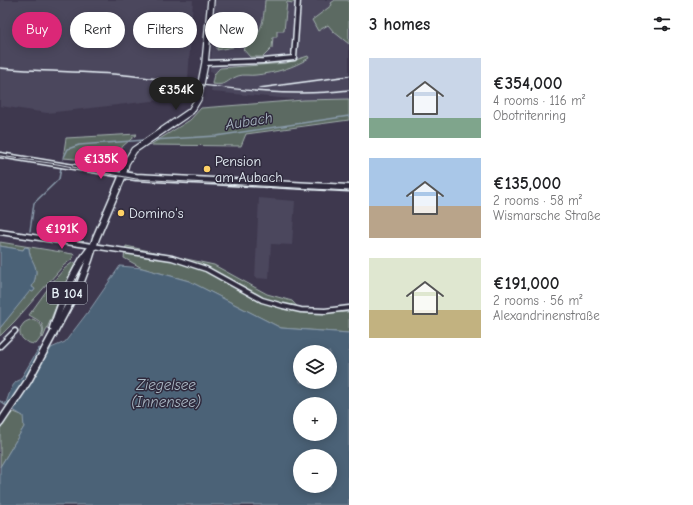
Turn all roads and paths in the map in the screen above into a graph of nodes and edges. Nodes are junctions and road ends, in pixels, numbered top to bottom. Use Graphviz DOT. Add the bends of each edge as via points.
graph roads {
  1 [pos="211,0"];
  2 [pos="298,0"];
  3 [pos="205,63"];
  4 [pos="0,155"];
  5 [pos="123,175"];
  6 [pos="349,188"];
  7 [pos="0,232"];
  8 [pos="93,246"];
  9 [pos="349,308"];
  10 [pos="15,331"];
  11 [pos="0,346"];
  12 [pos="0,423"];
  1 -- 3 [label="street"];
  2 -- 3 [label="street" via="294,58"];
  3 -- 5 [label="street" via="198,99 191,111 134,150 129,156"];
  4 -- 5 [label="street"];
  5 -- 6 [label="main road"];
  5 -- 8 [label="main road, B 104"];
  7 -- 8 [label="street"];
  8 -- 9 [label="street" via="172,258 206,269 262,300 283,306 325,311"];
  8 -- 12 [label="main road, B 104" via="80,284 28,381"];
  10 -- 11 [label="street"];
}
